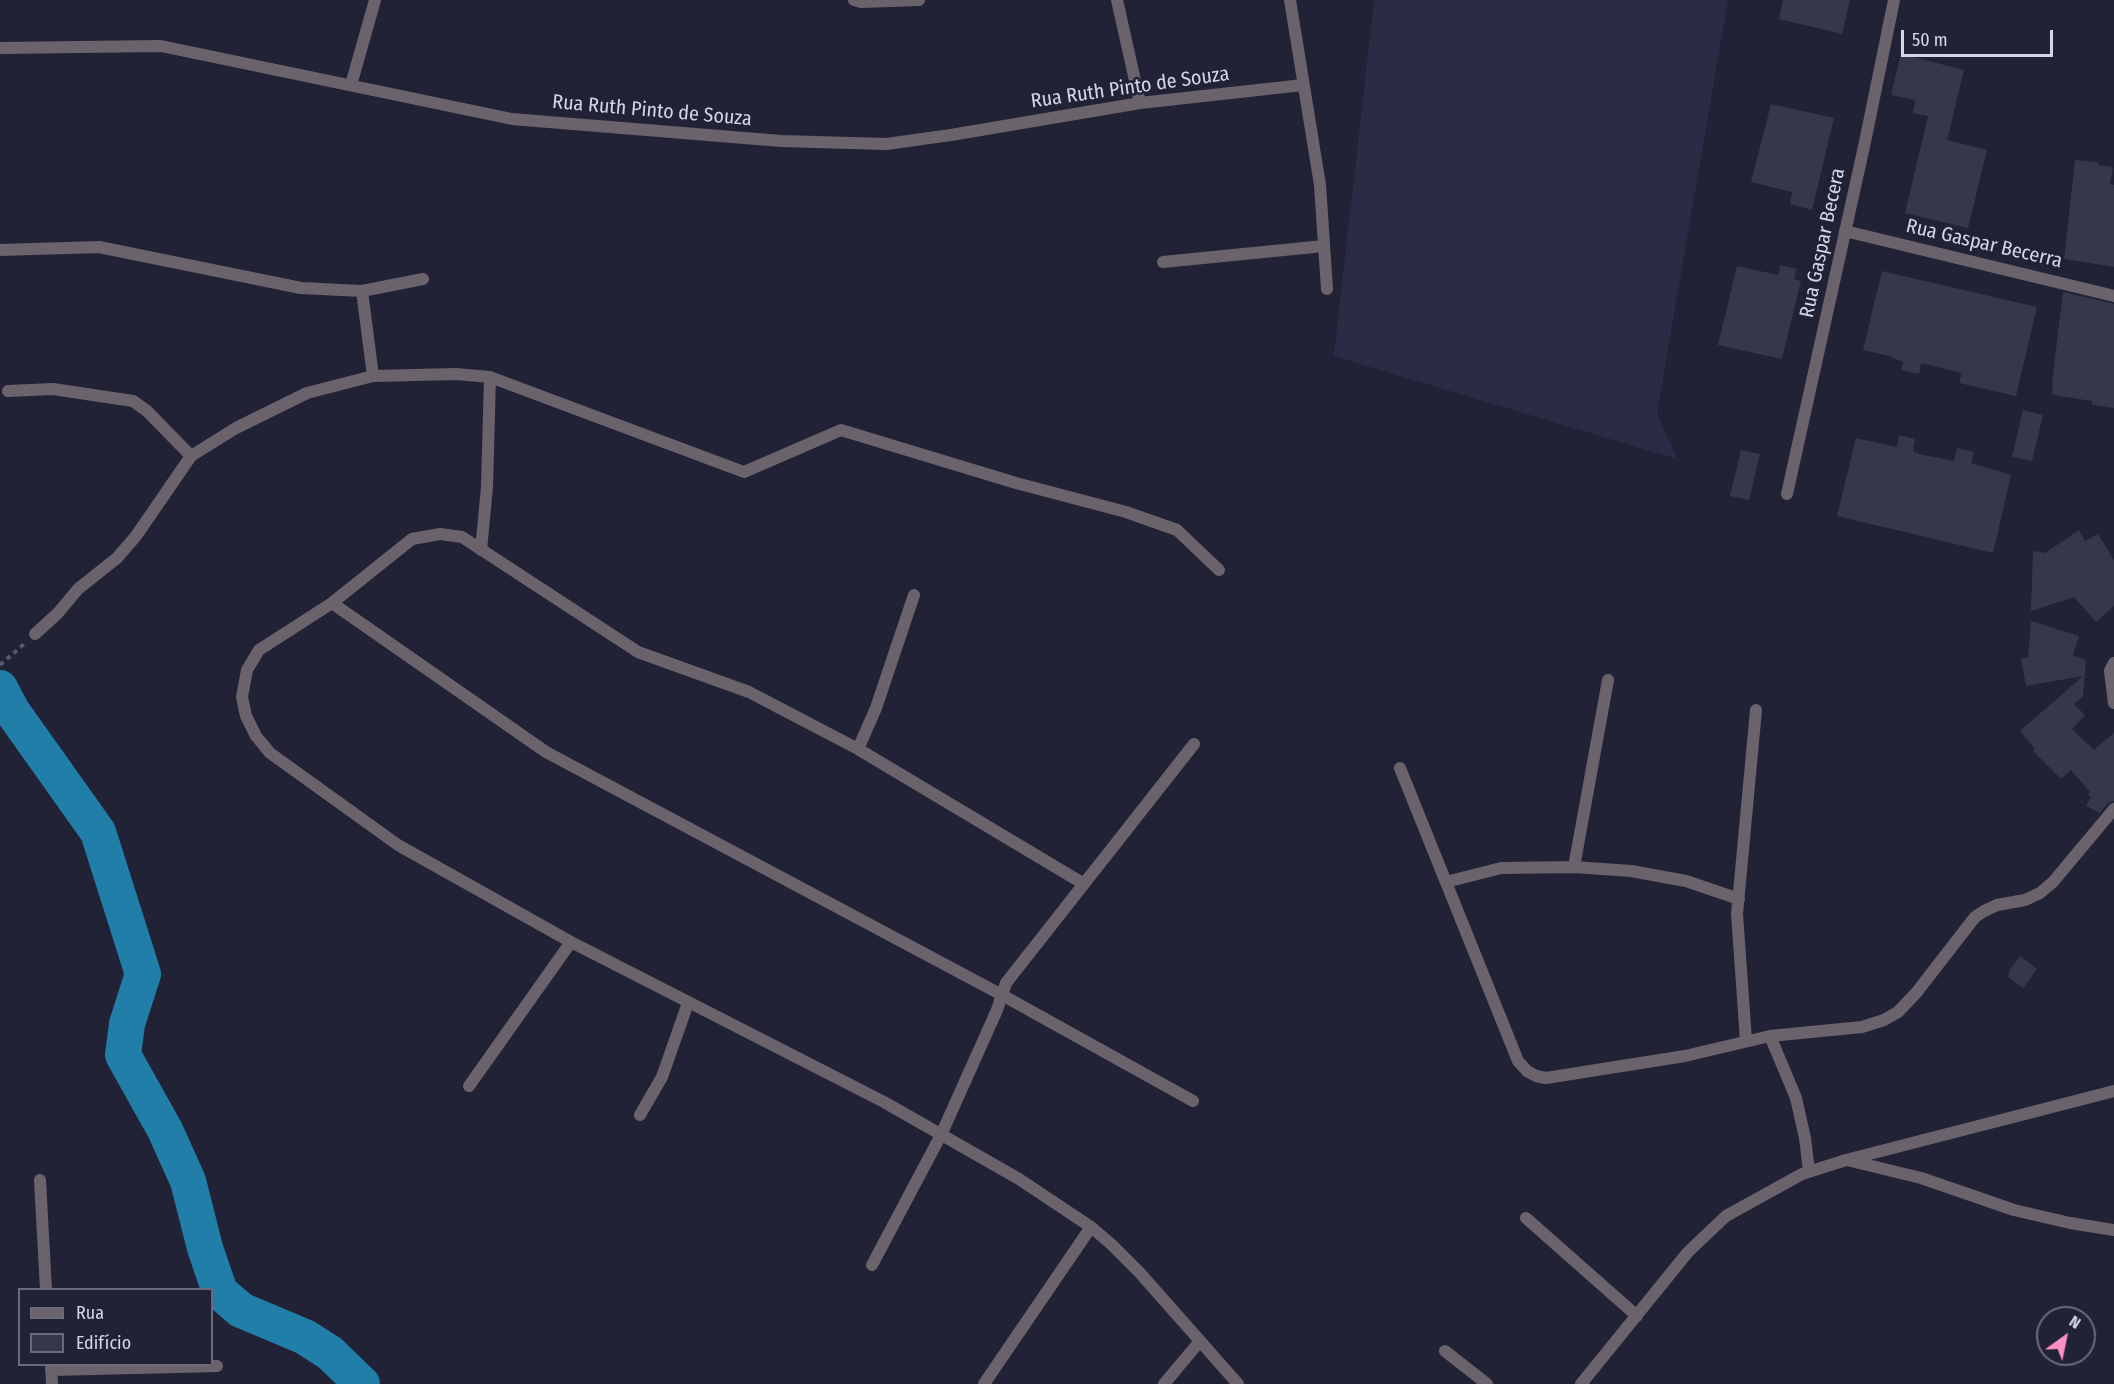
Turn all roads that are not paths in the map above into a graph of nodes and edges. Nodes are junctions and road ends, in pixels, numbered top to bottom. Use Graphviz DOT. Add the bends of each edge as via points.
graph roads {
  1 [pos="375,0"];
  2 [pos="854,0"];
  3 [pos="919,0"];
  4 [pos="1117,0"];
  5 [pos="1290,0"];
  6 [pos="1894,0"];
  7 [pos="0,48"];
  8 [pos="351,85"];
  9 [pos="1303,85"];
  10 [pos="1140,103"];
  11 [pos="1845,231"];
  12 [pos="1324,246"];
  13 [pos="0,250"];
  14 [pos="1163,262"];
  15 [pos="423,279"];
  16 [pos="1327,289"];
  17 [pos="362,291"];
  18 [pos="2114,296"];
  19 [pos="373,376"];
  20 [pos="490,377"];
  21 [pos="8,391"];
  22 [pos="191,456"];
  23 [pos="1787,494"];
  24 [pos="481,550"];
  25 [pos="1220,570"];
  26 [pos="914,595"];
  27 [pos="332,603"];
  28 [pos="35,634"];
  29 [pos="2114,663"];
  30 [pos="1608,680"];
  31 [pos="2114,703"];
  32 [pos="1756,710"];
  33 [pos="1194,744"];
  34 [pos="858,748"];
  35 [pos="1400,768"];
  36 [pos="2114,809"];
  37 [pos="1574,867"];
  38 [pos="1446,882"];
  39 [pos="1084,884"];
  40 [pos="1739,899"];
  41 [pos="571,942"];
  42 [pos="1002,995"];
  43 [pos="688,1002"];
  44 [pos="1770,1036"];
  45 [pos="1746,1041"];
  46 [pos="469,1086"];
  47 [pos="2114,1091"];
  48 [pos="1193,1101"];
  49 [pos="640,1115"];
  50 [pos="941,1135"];
  51 [pos="1846,1160"];
  52 [pos="1809,1171"];
  53 [pos="40,1180"];
  54 [pos="1526,1218"];
  55 [pos="1090,1227"];
  56 [pos="2114,1230"];
  57 [pos="872,1265"];
  58 [pos="46,1288"];
  59 [pos="1637,1316"];
  60 [pos="1200,1341"];
  61 [pos="1445,1351"];
  62 [pos="216,1366"];
  63 [pos="51,1367"];
  64 [pos="52,1384"];
  65 [pos="984,1384"];
  66 [pos="1164,1384"];
  67 [pos="1238,1384"];
  68 [pos="1487,1384"];
  69 [pos="1581,1384"];
  1 -- 8 [label="street"];
  2 -- 3 [label="street"];
  4 -- 10 [label="street"];
  5 -- 9 [label="street"];
  6 -- 11 [label="street, Rua Gaspar Becera"];
  7 -- 8 [label="street, Rua Ruth Pinto de Souza" via="161,46"];
  8 -- 10 [label="street, Rua Ruth Pinto de Souza" via="512,119 781,141 886,144"];
  9 -- 10 [label="street, Rua Ruth Pinto de Souza"];
  9 -- 12 [label="street" via="1320,184"];
  11 -- 18 [label="street, Rua Gaspar Becerra"];
  11 -- 23 [label="street, Rua Gaspar Becera"];
  12 -- 14 [label="street"];
  12 -- 16 [label="street"];
  13 -- 17 [label="street" via="99,247 301,288"];
  15 -- 17 [label="street"];
  17 -- 19 [label="street"];
  19 -- 20 [label="street"];
  19 -- 22 [label="street" via="307,393 236,428"];
  20 -- 24 [label="street"];
  20 -- 25 [label="street" via="744,472 841,430 1177,530"];
  21 -- 22 [label="street" via="53,389 133,401"];
  22 -- 28 [label="street" via="124,551 78,589"];
  24 -- 27 [label="street" via="462,537 440,534 412,539"];
  24 -- 34 [label="street" via="638,652 749,692"];
  26 -- 34 [label="street" via="876,708"];
  27 -- 41 [label="street" via="259,650 247,670 242,697 256,736 270,753 398,844"];
  27 -- 42 [label="street" via="546,752"];
  29 -- 31 [label="street" via="2110,671"];
  30 -- 37 [label="street"];
  32 -- 40 [label="street"];
  33 -- 39 [label="street"];
  34 -- 39 [label="street"];
  35 -- 38 [label="street"];
  36 -- 44 [label="street" via="2053,882 2025,900 1997,905 1975,917 1898,1012 1862,1027"];
  37 -- 38 [label="street" via="1501,868"];
  37 -- 40 [label="street" via="1631,871 1686,881"];
  38 -- 45 [label="street" via="1518,1061 1536,1076 1546,1078 1685,1056"];
  39 -- 42 [label="street" via="1006,983"];
  40 -- 45 [label="street"];
  41 -- 43 [label="street"];
  41 -- 46 [label="street"];
  42 -- 48 [label="street"];
  42 -- 50 [label="street"];
  43 -- 49 [label="street" via="662,1077"];
  43 -- 50 [label="street"];
  44 -- 45 [label="street"];
  44 -- 52 [label="street" via="1796,1098"];
  47 -- 51 [label="street"];
  50 -- 55 [label="street" via="1019,1179"];
  50 -- 57 [label="street"];
  51 -- 52 [label="street"];
  51 -- 56 [label="street" via="1921,1178 2014,1210"];
  52 -- 59 [label="street" via="1726,1216 1688,1252"];
  53 -- 58 [label="street"];
  54 -- 59 [label="street"];
  55 -- 60 [label="street" via="1140,1273"];
  55 -- 65 [label="street"];
  59 -- 69 [label="street"];
  60 -- 66 [label="street"];
  60 -- 67 [label="street"];
  61 -- 68 [label="street"];
  62 -- 63 [label="street"];
  63 -- 64 [label="street"];
}
